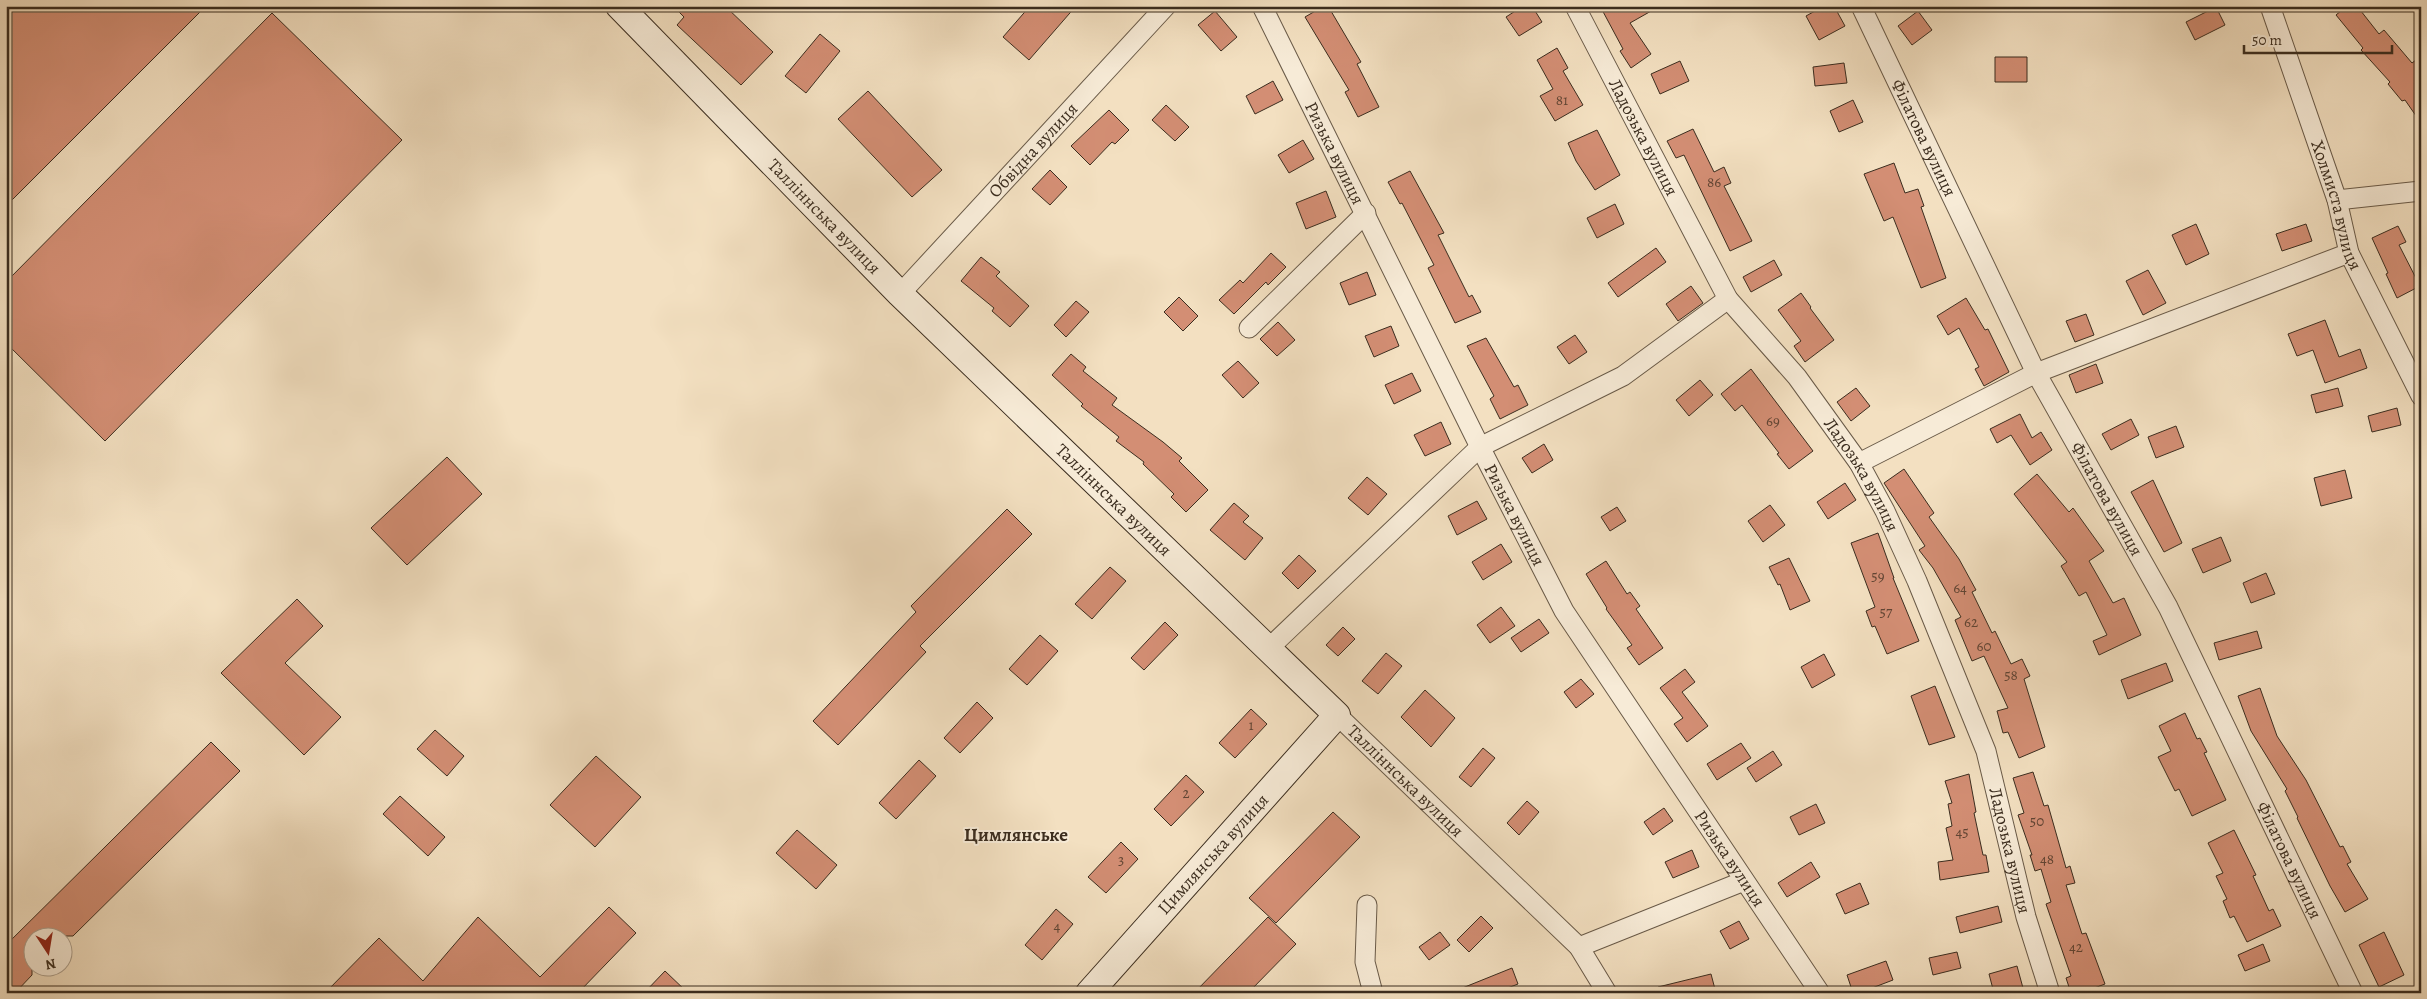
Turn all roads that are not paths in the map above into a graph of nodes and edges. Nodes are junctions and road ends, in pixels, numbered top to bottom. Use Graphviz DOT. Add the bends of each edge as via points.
graph roads {
  1 [pos="618,6"];
  2 [pos="1166,6"];
  3 [pos="1262,6"];
  4 [pos="1575,6"];
  5 [pos="1861,6"];
  6 [pos="2270,6"];
  7 [pos="2419,190"];
  8 [pos="2337,200"];
  9 [pos="1366,213"];
  10 [pos="2349,253"];
  11 [pos="900,294"];
  12 [pos="1728,300"];
  13 [pos="1249,328"];
  14 [pos="2036,373"];
  15 [pos="2421,396"];
  16 [pos="1480,447"];
  17 [pos="1859,463"];
  18 [pos="1268,649"];
  19 [pos="1337,715"];
  20 [pos="1744,881"];
  21 [pos="1367,905"];
  22 [pos="1579,947"];
  23 [pos="1089,993"];
  24 [pos="1373,993"];
  25 [pos="1607,993"];
  26 [pos="1820,993"];
  27 [pos="2050,993"];
  28 [pos="2353,993"];
  1 -- 11 [label="street, Талліннська вулиця"];
  2 -- 11 [label="street, Обвідна вулиця"];
  3 -- 9 [label="street, Ризька вулиця"];
  4 -- 12 [label="street, Ладозька вулиця"];
  5 -- 14 [label="street, Філатова вулиця"];
  6 -- 8 [label="street, Холмиста вулиця"];
  7 -- 8 [label="street"];
  8 -- 10 [label="street, Холмиста вулиця"];
  9 -- 13 [label="street"];
  9 -- 16 [label="street, Ризька вулиця"];
  10 -- 14 [label="street"];
  10 -- 15 [label="street, Холмиста вулиця"];
  11 -- 18 [label="street, Талліннська вулиця"];
  12 -- 16 [label="street" via="1623,376"];
  12 -- 17 [label="street, Ладозька вулиця" via="1797,378"];
  14 -- 17 [label="street"];
  14 -- 28 [label="street, Філатова вулиця" via="2168,607"];
  16 -- 18 [label="street"];
  16 -- 20 [label="street, Ризька вулиця" via="1564,611"];
  17 -- 27 [label="street, Ладозька вулиця" via="1885,511 1916,581 1986,752 2026,917"];
  18 -- 19 [label="street, Талліннська вулиця"];
  19 -- 22 [label="street, Талліннська вулиця"];
  19 -- 23 [label="street, Цимлянська вулиця"];
  20 -- 22 [label="street"];
  20 -- 26 [label="street, Ризька вулиця"];
  21 -- 24 [label="street" via="1365,962"];
  22 -- 25 [label="street, Талліннська вулиця"];
}
